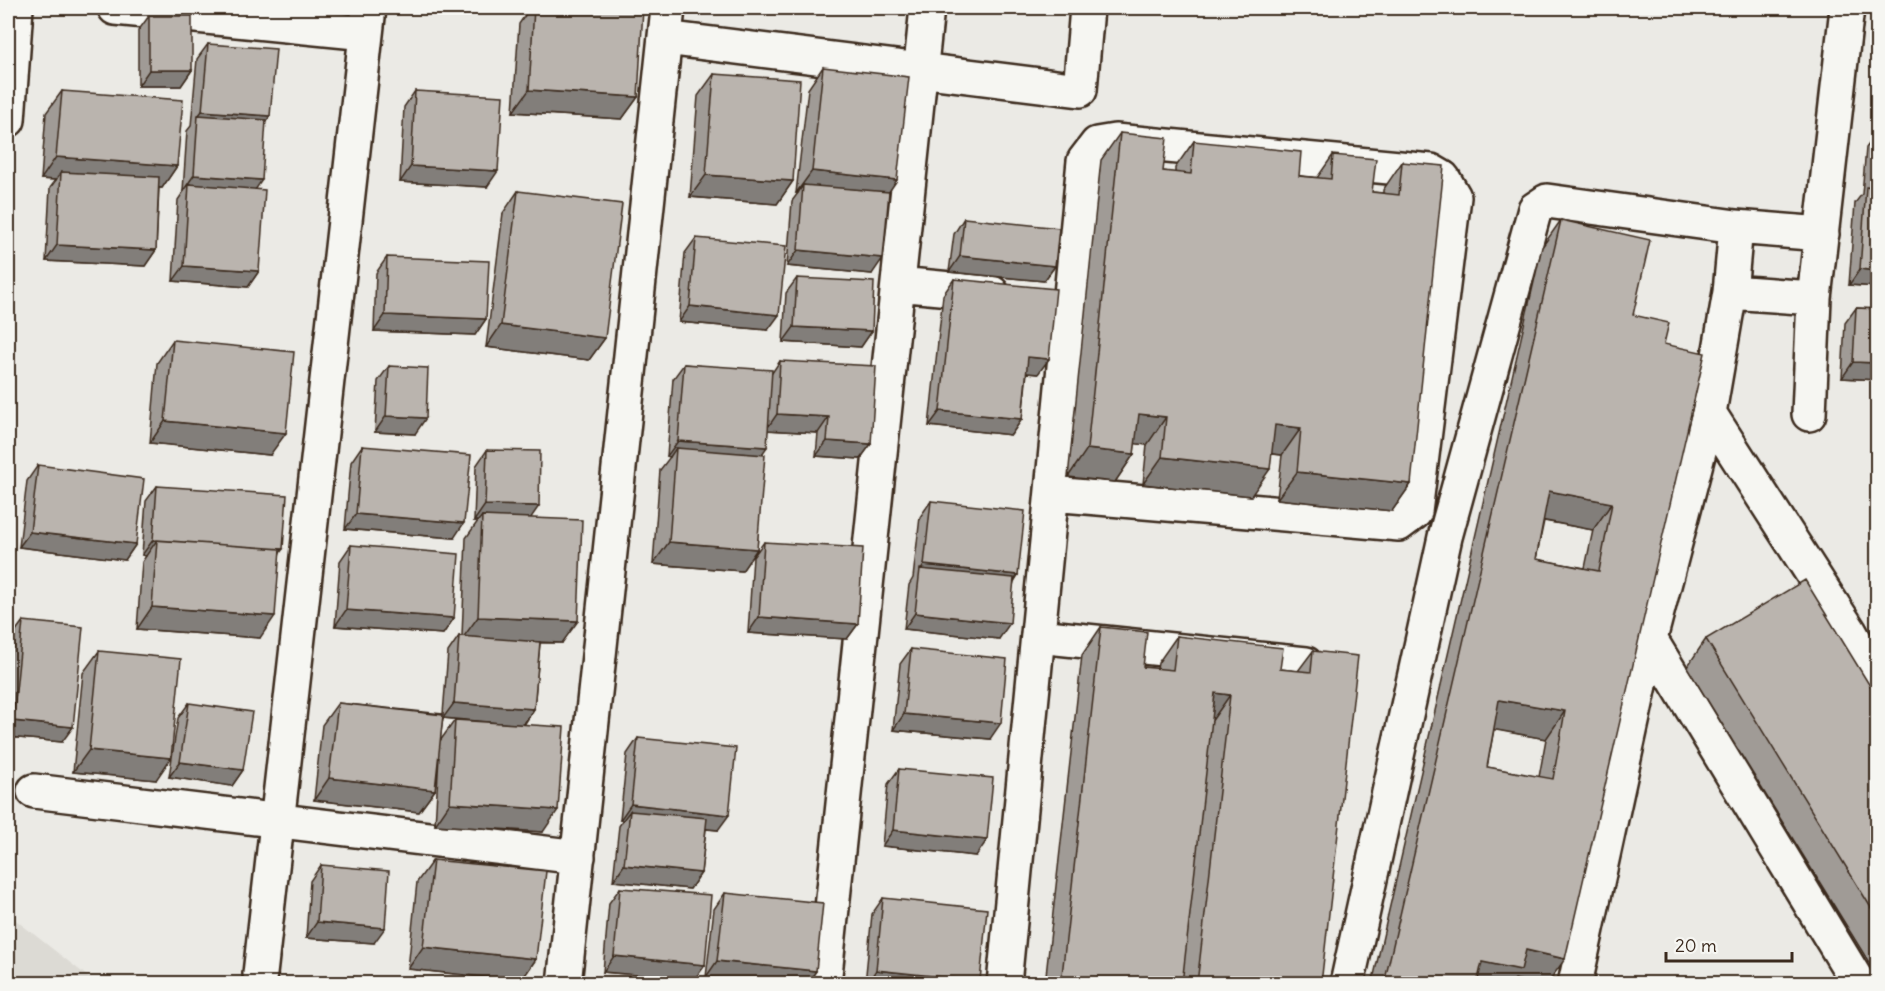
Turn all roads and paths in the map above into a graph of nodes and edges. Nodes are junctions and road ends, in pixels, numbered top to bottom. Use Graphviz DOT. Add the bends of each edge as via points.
graph roads {
  1 [pos="16,8"];
  2 [pos="115,8"];
  3 [pos="927,8"];
  4 [pos="1087,8"];
  5 [pos="1847,8"];
  6 [pos="368,20"];
  7 [pos="666,23"];
  8 [pos="921,70"];
  9 [pos="8,120"];
  10 [pos="1736,227"];
  11 [pos="1822,234"];
  12 [pos="898,284"];
  13 [pos="1730,292"];
  14 [pos="1021,296"];
  15 [pos="1814,298"];
  16 [pos="1709,413"];
  17 [pos="1809,414"];
  18 [pos="1052,494"];
  19 [pos="1038,636"];
  20 [pos="1650,639"];
  21 [pos="1306,664"];
  22 [pos="1878,682"];
  23 [pos="34,791"];
  24 [pos="278,821"];
  25 [pos="578,857"];
  26 [pos="260,974"];
  27 [pos="564,984"];
  28 [pos="824,984"];
  29 [pos="1004,984"];
  30 [pos="1347,984"];
  31 [pos="1575,984"];
  32 [pos="1860,984"];
  1 -- 9 [label="street"];
  2 -- 6 [label="street"];
  3 -- 8 [label="street"];
  4 -- 8 [label="street" via="1080,90"];
  5 -- 11 [label="street"];
  6 -- 24 [label="street"];
  7 -- 8 [label="street"];
  7 -- 25 [label="street"];
  8 -- 12 [label="street"];
  10 -- 11 [label="street"];
  10 -- 13 [label="street"];
  10 -- 30 [label="street" via="1547,201 1535,209 1445,537"];
  11 -- 15 [label="street"];
  12 -- 14 [label="street"];
  12 -- 28 [label="street"];
  13 -- 15 [label="street"];
  13 -- 16 [label="street"];
  15 -- 17 [label="street"];
  16 -- 20 [label="street"];
  16 -- 22 [label="street"];
  18 -- 18 [label="street" via="1399,524 1414,512 1454,196 1443,178 1431,171 1115,141 1097,144 1084,161"];
  18 -- 19 [label="street"];
  19 -- 21 [label="street"];
  19 -- 29 [label="street"];
  20 -- 31 [label="street"];
  20 -- 32 [label="street"];
  23 -- 24 [label="street"];
  24 -- 25 [label="street"];
  24 -- 26 [label="street"];
  25 -- 27 [label="street"];
}
